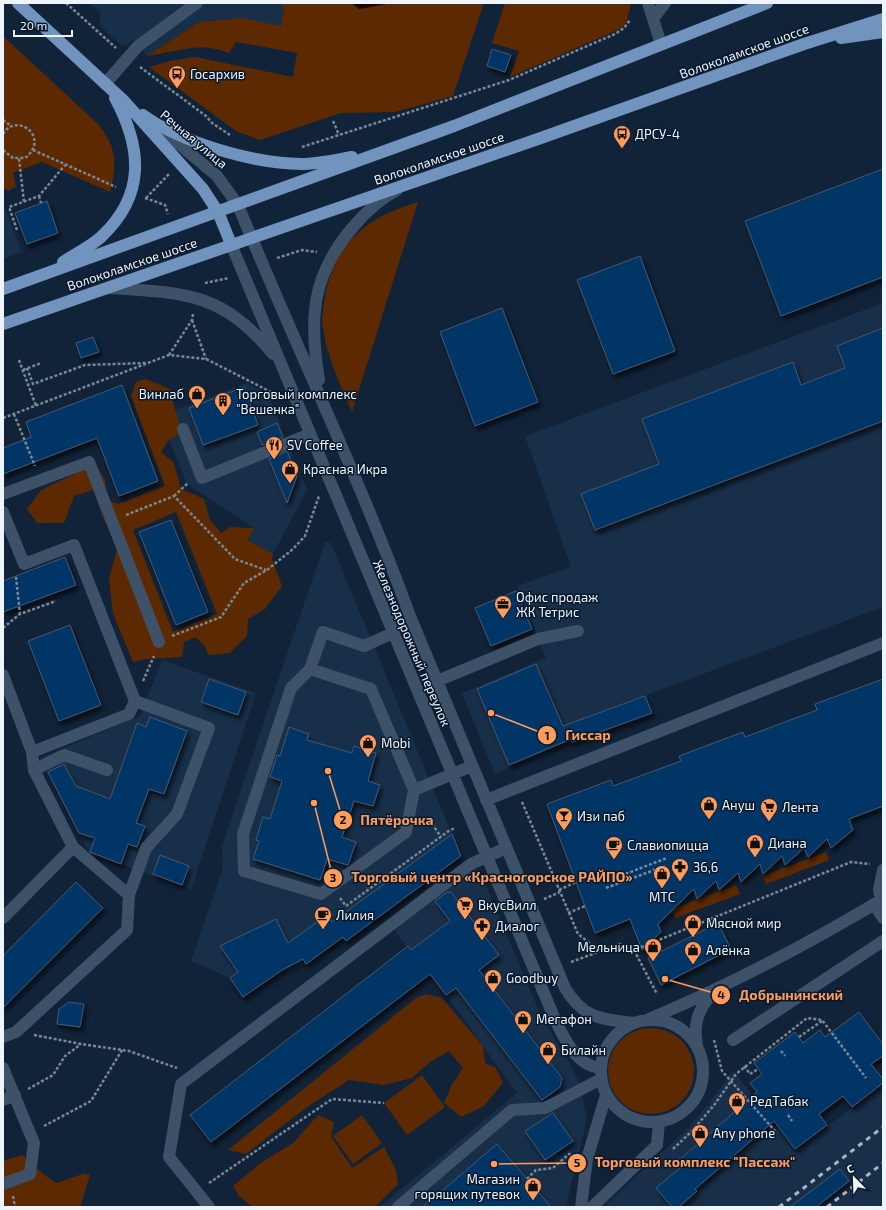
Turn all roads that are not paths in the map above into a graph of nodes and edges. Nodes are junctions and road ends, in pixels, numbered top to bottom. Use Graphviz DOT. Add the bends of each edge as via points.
graph roads {
  1 [pos="18,3"];
  2 [pos="648,3"];
  3 [pos="665,3"];
  4 [pos="193,4"];
  5 [pos="762,4"];
  6 [pos="653,19"];
  7 [pos="883,19"];
  8 [pos="883,32"];
  9 [pos="661,44"];
  10 [pos="804,44"];
  11 [pos="108,86"];
  12 [pos="124,101"];
  13 [pos="155,124"];
  14 [pos="391,149"];
  15 [pos="415,180"];
  16 [pos="238,205"];
  17 [pos="218,212"];
  18 [pos="251,237"];
  19 [pos="231,244"];
  20 [pos="46,273"];
  21 [pos="110,288"];
  22 [pos="3,289"];
  23 [pos="3,324"];
  24 [pos="281,364"];
  25 [pos="322,397"];
  26 [pos="183,429"];
  27 [pos="310,434"];
  28 [pos="3,494"];
  29 [pos="3,512"];
  30 [pos="578,631"];
  31 [pos="393,633"];
  32 [pos="159,642"];
  33 [pos="883,643"];
  34 [pos="310,669"];
  35 [pos="3,675"];
  36 [pos="437,681"];
  37 [pos="135,701"];
  38 [pos="32,752"];
  39 [pos="472,766"];
  40 [pos="34,770"];
  41 [pos="106,770"];
  42 [pos="452,774"];
  43 [pos="414,790"];
  44 [pos="486,800"];
  45 [pos="74,847"];
  46 [pos="506,848"];
  47 [pos="486,857"];
  48 [pos="878,867"];
  49 [pos="129,895"];
  50 [pos="879,901"];
  51 [pos="3,918"];
  52 [pos="883,918"];
  53 [pos="883,941"];
  54 [pos="718,988"];
  55 [pos="647,1020"];
  56 [pos="633,1023"];
  57 [pos="3,1037"];
  58 [pos="733,1040"];
  59 [pos="697,1047"];
  60 [pos="3,1068"];
  61 [pos="601,1073"];
  62 [pos="15,1095"];
  63 [pos="606,1095"];
  64 [pos="3,1100"];
  65 [pos="658,1122"];
  66 [pos="3,1184"];
  67 [pos="210,1207"];
  68 [pos="398,1207"];
  69 [pos="580,1207"];
  70 [pos="592,1207"];
  1 -- 11 [label="main road, Речная улица"];
  2 -- 6 [label="street"];
  3 -- 6 [label="street"];
  4 -- 11 [label="street" via="138,46"];
  5 -- 9 [label="main road, Волоколамское шоссе"];
  6 -- 9 [label="street"];
  7 -- 10 [label="main road, Волоколамское шоссе"];
  8 -- 10 [label="main road"];
  9 -- 14 [label="main road, Волоколамское шоссе" via="554,88"];
  10 -- 15 [label="main road, Волоколамское шоссе"];
  11 -- 12 [label="main road, Речная улица"];
  11 -- 20 [label="main road" via="122,110 134,146 136,163 131,193 126,206 100,238"];
  12 -- 13 [label="main road, Речная улица"];
  12 -- 17 [label="main road, Речная улица" via="203,188"];
  13 -- 14 [label="main road" via="197,143 281,163 329,161"];
  13 -- 16 [label="street, Речная улица" via="217,176"];
  14 -- 16 [label="main road, Волоколамское шоссе"];
  15 -- 18 [label="main road, Волоколамское шоссе"];
  15 -- 25 [label="street" via="394,191 359,220 325,268 316,294 314,310 316,364"];
  16 -- 17 [label="main road, Волоколамское шоссе"];
  16 -- 18 [label="street, Железнодорожный переулок"];
  17 -- 19 [label="main road, Железнодорожный переулок"];
  17 -- 20 [label="main road, Волоколамское шоссе"];
  18 -- 19 [label="main road, Волоколамское шоссе"];
  18 -- 25 [label="street, Железнодорожный переулок"];
  19 -- 21 [label="main road, Волоколамское шоссе"];
  19 -- 24 [label="street, Железнодорожный переулок"];
  20 -- 22 [label="main road, Волоколамское шоссе"];
  21 -- 23 [label="main road, Волоколамское шоссе"];
  21 -- 24 [label="street" via="187,295 212,303 246,324"];
  24 -- 27 [label="street, Железнодорожный переулок"];
  25 -- 36 [label="street, Железнодорожный переулок"];
  26 -- 27 [label="street" via="202,478"];
  27 -- 31 [label="street, Железнодорожный переулок"];
  28 -- 32 [label="street" via="89,462"];
  29 -- 37 [label="street" via="24,564 74,545"];
  30 -- 36 [label="street" via="538,639"];
  31 -- 34 [label="street" via="364,646 323,632"];
  31 -- 42 [label="street, Железнодорожный переулок"];
  33 -- 44 [label="street"];
  34 -- 43 [label="street" via="372,689"];
  34 -- 43 [label="street" via="291,688 243,834 244,871 321,894 406,832"];
  35 -- 38 [label="street"];
  36 -- 39 [label="street, Железнодорожный переулок"];
  37 -- 38 [label="street" via="129,714"];
  37 -- 49 [label="street" via="209,728 177,814 146,848"];
  38 -- 40 [label="street"];
  39 -- 42 [label="street"];
  39 -- 44 [label="street, Железнодорожный переулок"];
  40 -- 41 [label="street" via="64,755"];
  40 -- 45 [label="street"];
  42 -- 43 [label="street"];
  42 -- 47 [label="street, Железнодорожный переулок"];
  44 -- 46 [label="street, Железнодорожный переулок"];
  45 -- 49 [label="street"];
  45 -- 51 [label="street"];
  46 -- 47 [label="street"];
  46 -- 56 [label="street, Железнодорожный переулок" via="572,1000 581,1010 595,1016"];
  47 -- 61 [label="street, Железнодорожный переулок" via="565,1039 584,1063"];
  47 -- 67 [label="street" via="471,864 181,1084 169,1157"];
  48 -- 50 [label="street"];
  49 -- 57 [label="street" via="127,930 16,1032"];
  50 -- 52 [label="street"];
  50 -- 54 [label="street" via="836,927"];
  53 -- 58 [label="street"];
  54 -- 55 [label="street"];
  54 -- 59 [label="street" via="703,1003 696,1018 694,1033"];
  55 -- 56 [label="street"];
  55 -- 59 [label="street" via="670,1023 690,1037"];
  56 -- 61 [label="street" via="608,1044 603,1056"];
  59 -- 65 [label="street" via="703,1070 698,1094 682,1113"];
  60 -- 62 [label="street"];
  61 -- 63 [label="street"];
  61 -- 68 [label="street" via="544,1108 512,1110"];
  62 -- 64 [label="street"];
  62 -- 66 [label="street" via="34,1143 30,1174"];
  63 -- 65 [label="street" via="613,1106 634,1120"];
  63 -- 69 [label="street" via="587,1159"];
  65 -- 70 [label="street" via="657,1145"];
}
